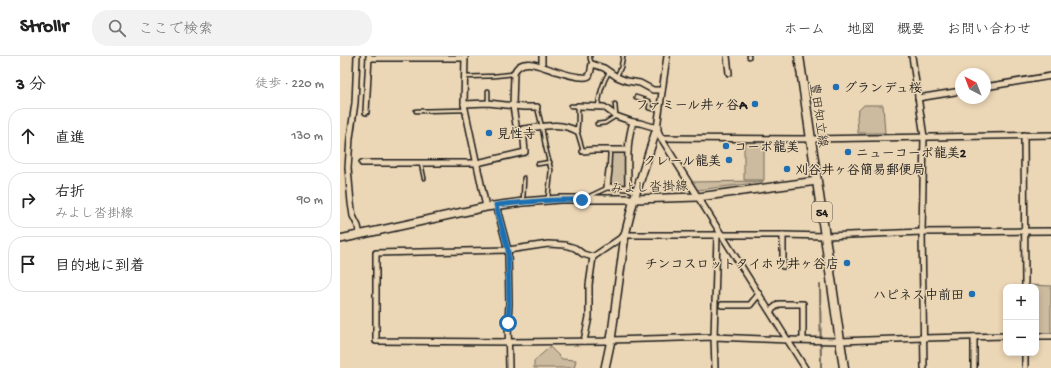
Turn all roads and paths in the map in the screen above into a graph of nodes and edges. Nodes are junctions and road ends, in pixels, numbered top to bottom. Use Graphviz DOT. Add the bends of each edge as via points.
graph roads {
  1 [pos="357,56"];
  2 [pos="542,56"];
  3 [pos="590,56"];
  4 [pos="622,56"];
  5 [pos="667,56"];
  6 [pos="727,56"];
  7 [pos="799,56"];
  8 [pos="912,56"];
  9 [pos="369,57"];
  10 [pos="464,57"];
  11 [pos="592,64"];
  12 [pos="542,66"];
  13 [pos="609,72"];
  14 [pos="729,73"];
  15 [pos="514,74"];
  16 [pos="1051,76"];
  17 [pos="464,77"];
  18 [pos="617,77"];
  19 [pos="991,86"];
  20 [pos="662,90"];
  21 [pos="488,92"];
  22 [pos="955,92"];
  23 [pos="636,98"];
  24 [pos="918,98"];
  25 [pos="488,103"];
  26 [pos="615,104"];
  27 [pos="513,106"];
  28 [pos="571,106"];
  29 [pos="578,106"];
  30 [pos="598,106"];
  31 [pos="465,107"];
  32 [pos="537,107"];
  33 [pos="416,110"];
  34 [pos="659,110"];
  35 [pos="366,112"];
  36 [pos="616,116"];
  37 [pos="633,122"];
  38 [pos="597,124"];
  39 [pos="516,125"];
  40 [pos="542,127"];
  41 [pos="657,128"];
  42 [pos="577,131"];
  43 [pos="1024,135"];
  44 [pos="1051,135"];
  45 [pos="924,137"];
  46 [pos="661,138"];
  47 [pos="811,138"];
  48 [pos="628,150"];
  49 [pos="583,151"];
  50 [pos="610,151"];
  51 [pos="550,162"];
  52 [pos="362,163"];
  53 [pos="477,163"];
  54 [pos="421,164"];
  55 [pos="538,164"];
  56 [pos="609,170"];
  57 [pos="424,178"];
  58 [pos="524,178"];
  59 [pos="817,182"];
  60 [pos="607,187"];
  61 [pos="628,188"];
  62 [pos="636,191"];
  63 [pos="698,197"];
  64 [pos="634,199"];
  65 [pos="548,200"];
  66 [pos="582,200"];
  67 [pos="523,202"];
  68 [pos="496,205"];
  69 [pos="486,207"];
  70 [pos="1024,231"];
  71 [pos="1051,231"];
  72 [pos="922,232"];
  73 [pos="357,235"];
  74 [pos="783,235"];
  75 [pos="625,236"];
  76 [pos="719,236"];
  77 [pos="825,236"];
  78 [pos="340,239"];
  79 [pos="508,250"];
  80 [pos="593,257"];
  81 [pos="783,266"];
  82 [pos="1025,284"];
  83 [pos="759,294"];
  84 [pos="722,305"];
  85 [pos="770,311"];
  86 [pos="1003,336"];
  87 [pos="1039,336"];
  88 [pos="1051,336"];
  89 [pos="714,337"];
  90 [pos="974,337"];
  91 [pos="924,338"];
  92 [pos="611,340"];
  93 [pos="788,340"];
  94 [pos="803,340"];
  95 [pos="584,341"];
  96 [pos="840,341"];
  97 [pos="509,342"];
  98 [pos="1025,356"];
  99 [pos="509,368"];
  100 [pos="605,368"];
  101 [pos="715,368"];
  102 [pos="805,368"];
  103 [pos="844,368"];
  104 [pos="924,368"];
  105 [pos="974,368"];
  106 [pos="1026,368"];
  1 -- 73 [label="street" via="348,168 353,216 358,226"];
  2 -- 12 [label="street"];
  3 -- 11 [label="lane"];
  4 -- 18 [label="lane"];
  5 -- 20 [label="street"];
  6 -- 14 [label="street"];
  7 -- 47 [label="main road, 豊田知立線 / 54"];
  8 -- 24 [label="street"];
  9 -- 10 [label="street"];
  9 -- 35 [label="street"];
  10 -- 17 [label="street"];
  11 -- 12 [label="street" via="589,76 585,78"];
  11 -- 13 [label="street"];
  12 -- 15 [label="street" via="518,66"];
  13 -- 18 [label="street"];
  13 -- 30 [label="lane"];
  15 -- 17 [label="lane"];
  15 -- 27 [label="street"];
  16 -- 19 [label="street"];
  17 -- 31 [label="street"];
  18 -- 20 [label="street" via="640,83 653,90"];
  20 -- 34 [label="street"];
  21 -- 25 [label="lane"];
  22 -- 24 [label="street"];
  23 -- 34 [label="lane" via="648,101 649,108"];
  24 -- 45 [label="street"];
  25 -- 27 [label="street"];
  25 -- 31 [label="street"];
  26 -- 36 [label="lane"];
  27 -- 32 [label="street"];
  27 -- 39 [label="street"];
  28 -- 29 [label="lane"];
  29 -- 30 [label="street"];
  29 -- 42 [label="lane"];
  30 -- 36 [label="street" via="604,107"];
  31 -- 33 [label="lane"];
  31 -- 53 [label="street"];
  32 -- 40 [label="lane"];
  34 -- 41 [label="street"];
  36 -- 37 [label="street"];
  36 -- 38 [label="lane" via="605,123"];
  37 -- 41 [label="street"];
  37 -- 48 [label="street"];
  40 -- 42 [label="street" via="563,126"];
  40 -- 51 [label="lane"];
  40 -- 53 [label="street" via="523,130 525,152"];
  41 -- 46 [label="street"];
  41 -- 62 [label="main road"];
  42 -- 49 [label="lane"];
  43 -- 44 [label="street"];
  43 -- 45 [label="street"];
  43 -- 70 [label="street"];
  45 -- 47 [label="street"];
  45 -- 72 [label="street"];
  46 -- 47 [label="street"];
  46 -- 63 [label="street"];
  47 -- 59 [label="main road, 豊田知立線 / 54"];
  48 -- 50 [label="street"];
  48 -- 61 [label="street"];
  49 -- 50 [label="street"];
  50 -- 56 [label="lane"];
  51 -- 55 [label="lane"];
  51 -- 65 [label="lane"];
  52 -- 54 [label="street"];
  53 -- 54 [label="street"];
  53 -- 69 [label="street"];
  54 -- 57 [label="lane"];
  56 -- 60 [label="street"];
  58 -- 67 [label="lane"];
  59 -- 63 [label="main road, みよし沓掛線"];
  59 -- 77 [label="main road, 豊田知立線 / 54"];
  60 -- 61 [label="street"];
  60 -- 66 [label="lane"];
  61 -- 62 [label="street"];
  62 -- 64 [label="main road"];
  63 -- 64 [label="main road, みよし沓掛線"];
  63 -- 76 [label="street"];
  64 -- 66 [label="main road, みよし沓掛線"];
  64 -- 75 [label="main road"];
  65 -- 66 [label="main road, みよし沓掛線"];
  65 -- 67 [label="main road, みよし沓掛線"];
  67 -- 68 [label="main road, みよし沓掛線"];
  68 -- 69 [label="main road, みよし沓掛線"];
  68 -- 79 [label="street"];
  69 -- 73 [label="main road, みよし沓掛線"];
  70 -- 71 [label="street"];
  70 -- 72 [label="street"];
  70 -- 82 [label="street"];
  72 -- 77 [label="street"];
  72 -- 91 [label="street"];
  73 -- 78 [label="main road, みよし沓掛線"];
  74 -- 76 [label="street"];
  74 -- 77 [label="street"];
  74 -- 81 [label="street"];
  75 -- 76 [label="street"];
  75 -- 80 [label="street"];
  75 -- 92 [label="main road"];
  76 -- 83 [label="street"];
  76 -- 89 [label="street"];
  77 -- 96 [label="main road, 豊田知立線 / 54"];
  79 -- 80 [label="street" via="548,244 565,245"];
  79 -- 97 [label="street"];
  79 -- 97 [label="street" via="376,253 376,341"];
  80 -- 95 [label="street" via="589,284 590,317"];
  83 -- 84 [label="street" via="750,306"];
  83 -- 85 [label="street"];
  85 -- 93 [label="street"];
  85 -- 94 [label="street" via="779,304 803,304"];
  86 -- 90 [label="street"];
  87 -- 88 [label="street"];
  89 -- 92 [label="street"];
  89 -- 93 [label="street"];
  89 -- 101 [label="street"];
  90 -- 91 [label="street"];
  90 -- 105 [label="street"];
  91 -- 96 [label="street"];
  91 -- 104 [label="street"];
  92 -- 95 [label="street"];
  92 -- 100 [label="main road"];
  93 -- 94 [label="street"];
  93 -- 102 [label="street"];
  94 -- 96 [label="street"];
  95 -- 97 [label="street"];
  96 -- 103 [label="main road, 豊田知立線 / 54"];
  97 -- 99 [label="street"];
  98 -- 106 [label="street"];
}
